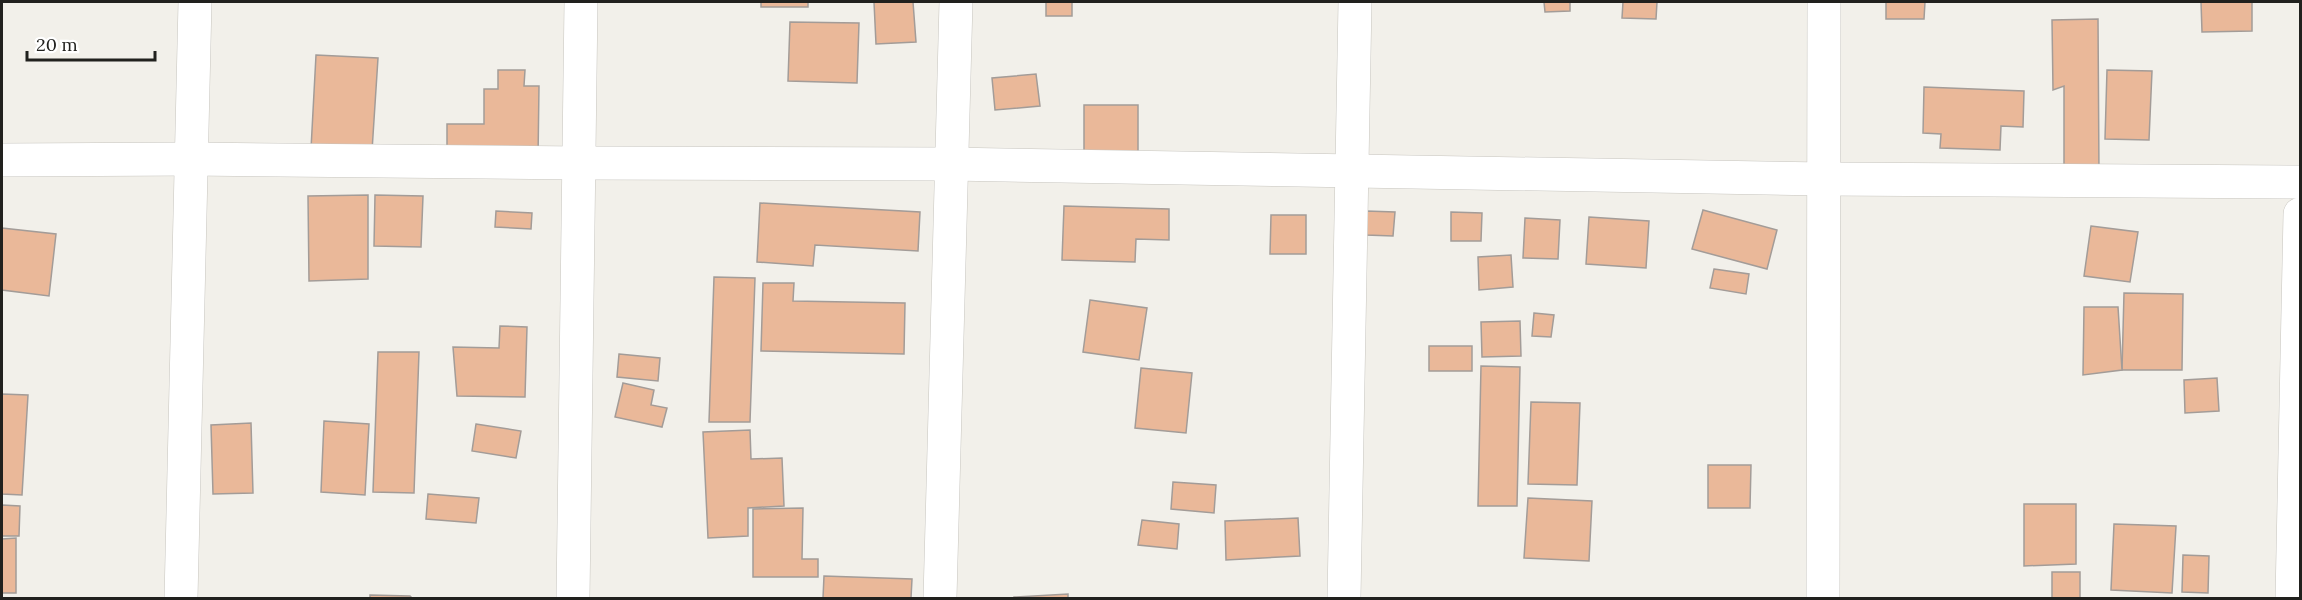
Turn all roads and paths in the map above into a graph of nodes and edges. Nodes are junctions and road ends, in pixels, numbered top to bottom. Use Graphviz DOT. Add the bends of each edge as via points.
graph roads {
  1 [pos="195,2"];
  2 [pos="581,2"];
  3 [pos="956,2"];
  4 [pos="1355,2"];
  5 [pos="1824,2"];
  6 [pos="192,159"];
  7 [pos="2,160"];
  8 [pos="579,163"];
  9 [pos="950,164"];
  10 [pos="1353,171"];
  11 [pos="1824,179"];
  12 [pos="2301,182"];
  13 [pos="2301,213"];
  14 [pos="181,598"];
  15 [pos="573,598"];
  16 [pos="940,598"];
  17 [pos="1344,598"];
  18 [pos="1823,598"];
  19 [pos="2292,598"];
  1 -- 6 [label="street"];
  2 -- 8 [label="street"];
  3 -- 9 [label="street"];
  4 -- 10 [label="street"];
  5 -- 11 [label="street"];
  6 -- 7 [label="street"];
  6 -- 8 [label="street"];
  6 -- 14 [label="street"];
  8 -- 9 [label="street"];
  8 -- 15 [label="street"];
  9 -- 10 [label="street"];
  9 -- 16 [label="street"];
  10 -- 11 [label="street"];
  10 -- 17 [label="street"];
  11 -- 12 [label="street"];
  11 -- 18 [label="street"];
  13 -- 19 [label="street"];
}
